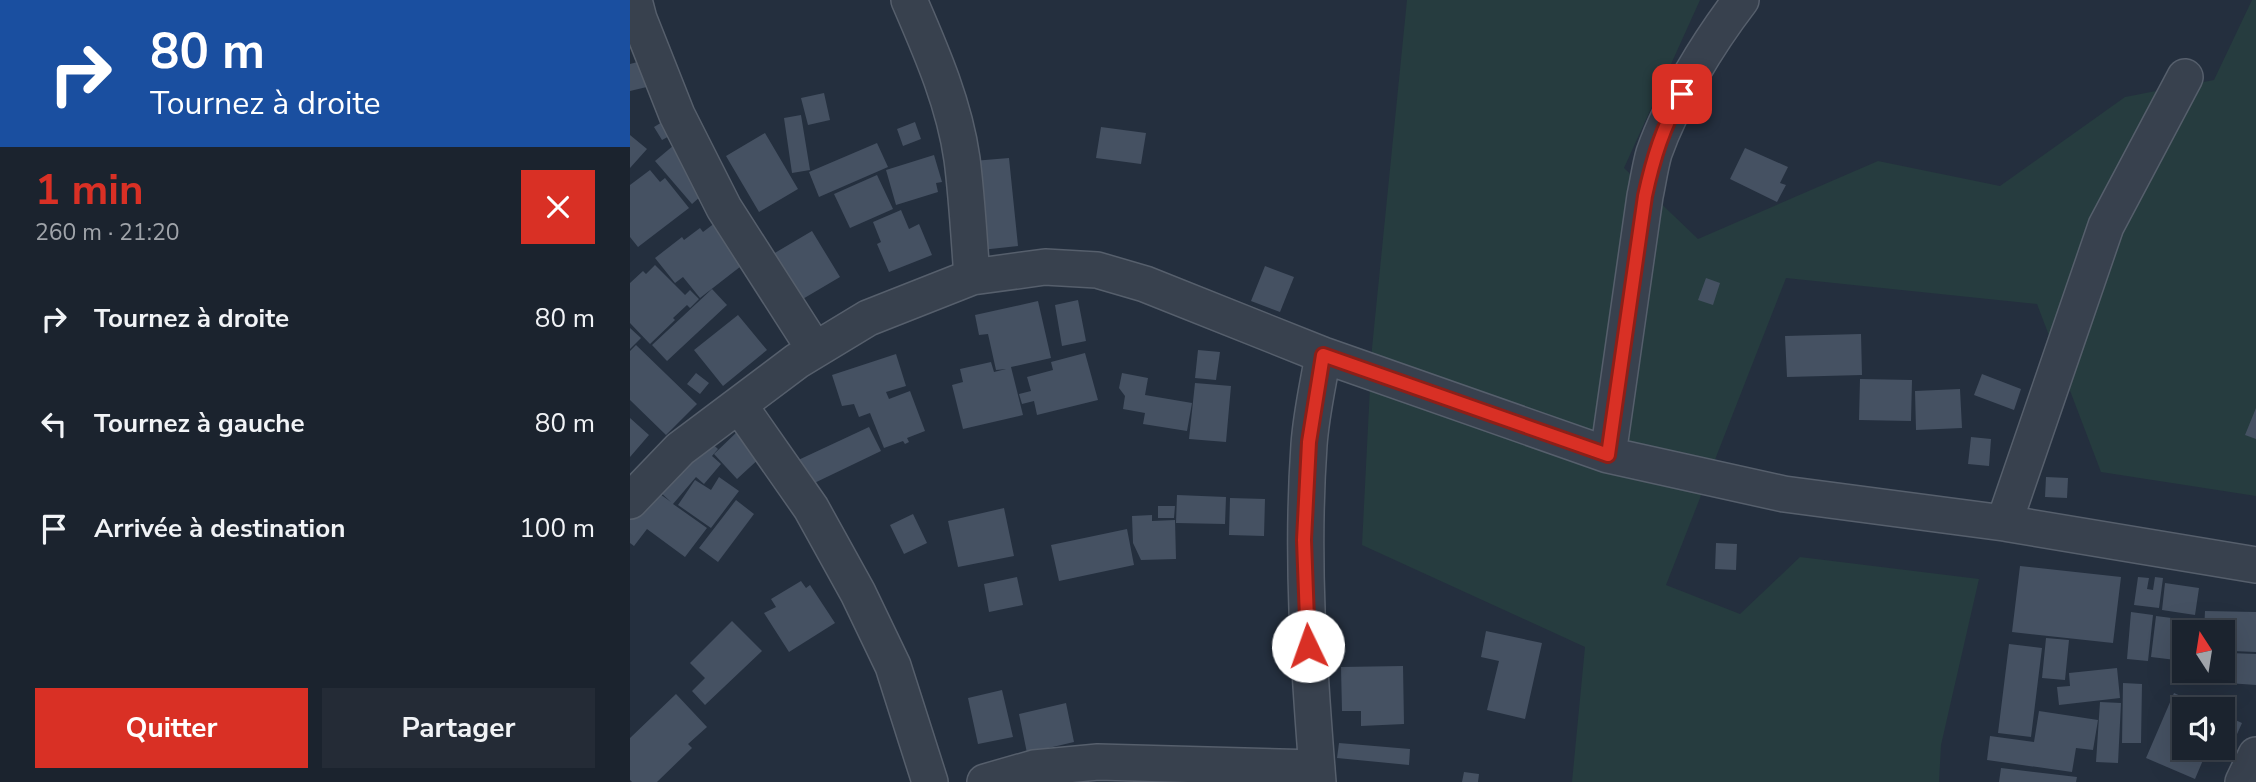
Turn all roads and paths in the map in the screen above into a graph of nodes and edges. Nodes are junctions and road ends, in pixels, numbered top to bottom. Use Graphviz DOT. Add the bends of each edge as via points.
graph roads {
  1 [pos="634,0"];
  2 [pos="909,0"];
  3 [pos="1741,0"];
  4 [pos="2185,77"];
  5 [pos="972,277"];
  6 [pos="816,350"];
  7 [pos="1323,355"];
  8 [pos="739,405"];
  9 [pos="1608,455"];
  10 [pos="630,501"];
  11 [pos="2004,523"];
  12 [pos="2256,565"];
  13 [pos="2256,755"];
  14 [pos="1317,775"];
  15 [pos="930,782"];
  16 [pos="985,782"];
  17 [pos="2243,782"];
  1 -- 6 [label="street" via="677,115 724,208"];
  2 -- 5 [label="street" via="936,63 959,145"];
  3 -- 9 [label="street" via="1668,117 1653,155"];
  4 -- 11 [label="street" via="2106,226"];
  5 -- 6 [label="street" via="868,318"];
  5 -- 7 [label="street" via="1045,267 1097,270 1145,284"];
  6 -- 8 [label="street"];
  7 -- 9 [label="street"];
  7 -- 14 [label="street" via="1309,442 1304,540"];
  8 -- 10 [label="street" via="680,449"];
  8 -- 15 [label="street" via="811,508 858,593 893,666"];
  9 -- 11 [label="street" via="1784,494"];
  11 -- 12 [label="street"];
  13 -- 17 [label="street"];
  14 -- 16 [label="street" via="1098,762 1034,768"];
}
